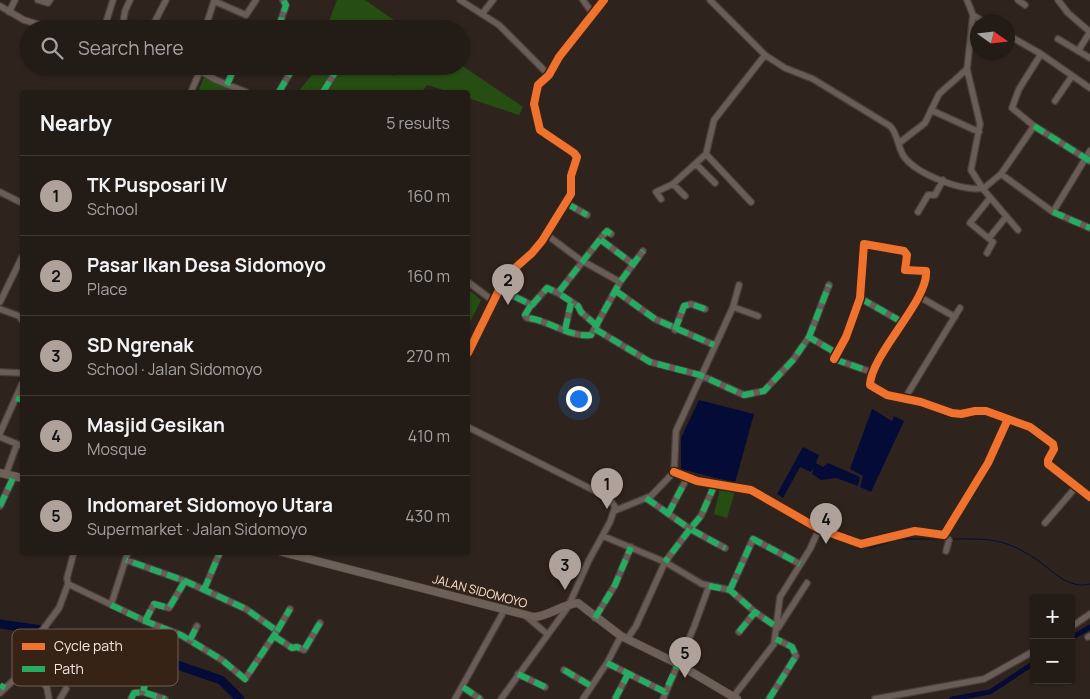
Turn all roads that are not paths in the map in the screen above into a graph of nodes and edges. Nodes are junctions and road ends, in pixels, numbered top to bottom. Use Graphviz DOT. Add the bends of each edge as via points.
graph roads {
  1 [pos="16,0"];
  2 [pos="38,0"];
  3 [pos="50,0"];
  4 [pos="113,0"];
  5 [pos="130,0"];
  6 [pos="166,0"];
  7 [pos="214,0"];
  8 [pos="256,0"];
  9 [pos="283,0"];
  10 [pos="460,0"];
  11 [pos="493,0"];
  12 [pos="583,0"];
  13 [pos="604,0"];
  14 [pos="710,0"];
  15 [pos="967,0"];
  16 [pos="1018,0"];
  17 [pos="1058,0"];
  18 [pos="1025,5"];
  19 [pos="0,6"];
  20 [pos="9,12"];
  21 [pos="482,14"];
  22 [pos="593,14"];
  23 [pos="973,15"];
  24 [pos="24,20"];
  25 [pos="107,20"];
  26 [pos="123,20"];
  27 [pos="156,20"];
  28 [pos="208,20"];
  29 [pos="281,20"];
  30 [pos="1090,32"];
  31 [pos="1015,39"];
  32 [pos="1058,39"];
  33 [pos="970,42"];
  34 [pos="1078,51"];
  35 [pos="1041,54"];
  36 [pos="765,55"];
  37 [pos="1090,58"];
  38 [pos="967,69"];
  39 [pos="195,75"];
  40 [pos="208,75"];
  41 [pos="231,75"];
  42 [pos="289,75"];
  43 [pos="334,75"];
  44 [pos="549,75"];
  45 [pos="1072,76"];
  46 [pos="226,85"];
  47 [pos="1090,88"];
  48 [pos="191,90"];
  49 [pos="240,90"];
  50 [pos="280,90"];
  51 [pos="324,90"];
  52 [pos="1055,101"];
  53 [pos="931,110"];
  54 [pos="1034,126"];
  55 [pos="980,132"];
  56 [pos="899,143"];
  57 [pos="1090,151"];
  58 [pos="706,154"];
  59 [pos="1088,159"];
  60 [pos="696,164"];
  61 [pos="1001,174"];
  62 [pos="943,180"];
  63 [pos="715,183"];
  64 [pos="674,184"];
  65 [pos="986,187"];
  66 [pos="0,192"];
  67 [pos="685,196"];
  68 [pos="990,198"];
  69 [pos="661,199"];
  70 [pos="20,202"];
  71 [pos="566,202"];
  72 [pos="751,202"];
  73 [pos="918,212"];
  74 [pos="1053,212"];
  75 [pos="586,215"];
  76 [pos="1006,217"];
  77 [pos="1090,228"];
  78 [pos="1018,230"];
  79 [pos="612,234"];
  80 [pos="547,235"];
  81 [pos="989,238"];
  82 [pos="601,240"];
  83 [pos="643,251"];
  84 [pos="988,254"];
  85 [pos="20,261"];
  86 [pos="582,261"];
  87 [pos="633,264"];
  88 [pos="620,282"];
  89 [pos="470,284"];
  90 [pos="739,285"];
  91 [pos="829,285"];
  92 [pos="499,289"];
  93 [pos="616,292"];
  94 [pos="558,293"];
  95 [pos="918,296"];
  96 [pos="860,298"];
  97 [pos="492,300"];
  98 [pos="0,302"];
  99 [pos="571,303"];
  100 [pos="531,305"];
  101 [pos="733,307"];
  102 [pos="960,308"];
  103 [pos="0,309"];
  104 [pos="705,310"];
  105 [pos="758,316"];
  106 [pos="955,317"];
  107 [pos="20,318"];
  108 [pos="902,322"];
  109 [pos="596,328"];
  110 [pos="565,330"];
  111 [pos="675,330"];
  112 [pos="809,337"];
  113 [pos="714,345"];
  114 [pos="470,349"];
  115 [pos="834,359"];
  116 [pos="0,372"];
  117 [pos="874,372"];
  118 [pos="20,373"];
  119 [pos="700,375"];
  120 [pos="905,398"];
  121 [pos="20,399"];
  122 [pos="1008,419"];
  123 [pos="470,428"];
  124 [pos="0,433"];
  125 [pos="0,437"];
  126 [pos="20,445"];
  127 [pos="674,472"];
  128 [pos="7,474"];
  129 [pos="20,477"];
  130 [pos="687,478"];
  131 [pos="715,484"];
  132 [pos="1076,487"];
  133 [pos="1090,497"];
  134 [pos="646,498"];
  135 [pos="0,506"];
  136 [pos="614,511"];
  137 [pos="668,514"];
  138 [pos="1045,523"];
  139 [pos="690,529"];
  140 [pos="819,529"];
  141 [pos="944,534"];
  142 [pos="603,536"];
  143 [pos="631,548"];
  144 [pos="725,548"];
  145 [pos="946,551"];
  146 [pos="73,555"];
  147 [pos="127,555"];
  148 [pos="219,555"];
  149 [pos="294,555"];
  150 [pos="126,560"];
  151 [pos="664,562"];
  152 [pos="800,564"];
  153 [pos="185,581"];
  154 [pos="807,583"];
  155 [pos="68,584"];
  156 [pos="709,586"];
  157 [pos="204,590"];
  158 [pos="730,590"];
  159 [pos="570,604"];
  160 [pos="111,605"];
  161 [pos="290,609"];
  162 [pos="505,609"];
  163 [pos="755,612"];
  164 [pos="1090,614"];
  165 [pos="525,615"];
  166 [pos="595,618"];
  167 [pos="145,621"];
  168 [pos="320,623"];
  169 [pos="1075,624"];
  170 [pos="197,626"];
  171 [pos="778,628"];
  172 [pos="44,629"];
  173 [pos="164,629"];
  174 [pos="739,632"];
  175 [pos="275,633"];
  176 [pos="546,634"];
  177 [pos="178,635"];
  178 [pos="624,638"];
  179 [pos="776,639"];
  180 [pos="190,640"];
  181 [pos="1030,653"];
  182 [pos="607,663"];
  183 [pos="678,664"];
  184 [pos="564,670"];
  185 [pos="518,674"];
  186 [pos="628,674"];
  187 [pos="3,686"];
  188 [pos="46,686"];
  189 [pos="144,686"];
  190 [pos="591,686"];
  191 [pos="464,687"];
  192 [pos="545,687"];
  193 [pos="66,689"];
  194 [pos="143,692"];
  195 [pos="665,692"];
  196 [pos="0,693"];
  197 [pos="735,698"];
  198 [pos="49,699"];
  199 [pos="60,699"];
  200 [pos="132,699"];
  201 [pos="165,699"];
  202 [pos="455,699"];
  203 [pos="480,699"];
  204 [pos="501,699"];
  205 [pos="582,699"];
  206 [pos="615,699"];
  207 [pos="663,699"];
  208 [pos="768,699"];
  209 [pos="875,699"];
  1 -- 20 [label="street"];
  2 -- 3 [label="street" via="48,3"];
  4 -- 25 [label="street"];
  5 -- 26 [label="street"];
  6 -- 27 [label="street"];
  7 -- 8 [label="street" via="246,15"];
  7 -- 28 [label="street"];
  9 -- 29 [label="street" via="286,5"];
  10 -- 21 [label="street"];
  11 -- 21 [label="street"];
  12 -- 22 [label="street"];
  13 -- 22 [label="street"];
  14 -- 36 [label="street"];
  15 -- 23 [label="street"];
  16 -- 18 [label="street"];
  17 -- 30 [label="street"];
  19 -- 20 [label="street"];
  20 -- 24 [label="street"];
  21 -- 44 [label="street" via="499,25"];
  22 -- 44 [label="street"];
  30 -- 34 [label="street"];
  31 -- 35 [label="street"];
  32 -- 34 [label="street"];
  33 -- 38 [label="street"];
  34 -- 37 [label="street"];
  35 -- 45 [label="street"];
  35 -- 54 [label="street" via="1011,106"];
  36 -- 56 [label="street" via="785,68 813,78 881,120 893,129"];
  36 -- 58 [label="street" via="714,120"];
  38 -- 53 [label="street" via="941,92"];
  38 -- 55 [label="street"];
  39 -- 48 [label="street"];
  40 -- 46 [label="street"];
  41 -- 46 [label="street"];
  42 -- 50 [label="street"];
  43 -- 51 [label="street"];
  44 -- 71 [label="street" via="538,85 535,99 540,130 577,157 571,176 572,192"];
  45 -- 47 [label="street"];
  45 -- 52 [label="street"];
  46 -- 49 [label="street"];
  53 -- 55 [label="street"];
  53 -- 56 [label="street" via="925,123"];
  54 -- 59 [label="street"];
  54 -- 61 [label="street"];
  55 -- 65 [label="street" via="971,170"];
  56 -- 62 [label="street" via="905,158 915,167"];
  57 -- 59 [label="street"];
  58 -- 60 [label="street"];
  58 -- 72 [label="street"];
  59 -- 74 [label="street"];
  60 -- 63 [label="street"];
  60 -- 64 [label="street"];
  61 -- 65 [label="street"];
  61 -- 74 [label="street"];
  62 -- 65 [label="street" via="963,187"];
  62 -- 73 [label="street" via="935,195 928,195"];
  64 -- 67 [label="street"];
  64 -- 69 [label="street" via="656,192"];
  65 -- 68 [label="street"];
  66 -- 70 [label="street"];
  68 -- 76 [label="street"];
  68 -- 81 [label="street" via="970,223"];
  71 -- 75 [label="street"];
  71 -- 80 [label="street"];
  74 -- 77 [label="street"];
  76 -- 78 [label="street"];
  76 -- 81 [label="street"];
  79 -- 82 [label="street" via="607,231"];
  80 -- 86 [label="street"];
  80 -- 92 [label="street"];
  81 -- 84 [label="street" via="993,243"];
  82 -- 86 [label="street"];
  82 -- 87 [label="street"];
  83 -- 87 [label="street"];
  85 -- 98 [label="street"];
  86 -- 88 [label="street"];
  86 -- 94 [label="street"];
  87 -- 88 [label="street"];
  88 -- 93 [label="street"];
  89 -- 97 [label="street"];
  90 -- 101 [label="street"];
  91 -- 112 [label="street"];
  92 -- 97 [label="street"];
  92 -- 100 [label="street"];
  93 -- 109 [label="street"];
  93 -- 111 [label="street"];
  94 -- 99 [label="street"];
  94 -- 100 [label="street" via="547,288"];
  95 -- 96 [label="street" via="926,271 905,270 907,255 904,251 865,243"];
  95 -- 106 [label="street"];
  95 -- 108 [label="street"];
  96 -- 108 [label="street"];
  96 -- 115 [label="street"];
  97 -- 114 [label="street"];
  99 -- 109 [label="street"];
  99 -- 110 [label="street"];
  100 -- 110 [label="street" via="526,317"];
  101 -- 105 [label="street"];
  101 -- 113 [label="street"];
  102 -- 106 [label="street"];
  103 -- 107 [label="street"];
  104 -- 111 [label="street" via="691,304 684,306"];
  106 -- 120 [label="street"];
  108 -- 117 [label="street"];
  109 -- 110 [label="street" via="588,336"];
  109 -- 119 [label="street" via="650,362"];
  111 -- 113 [label="street"];
  112 -- 115 [label="street" via="830,348"];
  112 -- 119 [label="street" via="793,360 762,392 742,394"];
  113 -- 119 [label="street"];
  115 -- 117 [label="street"];
  116 -- 118 [label="street"];
  117 -- 120 [label="street" via="870,383 872,387 887,395"];
  119 -- 127 [label="street" via="674,436"];
  120 -- 122 [label="street" via="952,413 986,412"];
  121 -- 124 [label="street"];
  122 -- 132 [label="street" via="1030,427 1053,444 1048,464"];
  122 -- 141 [label="street" via="988,463"];
  123 -- 136 [label="street" via="609,498 614,502"];
  125 -- 126 [label="street"];
  126 -- 128 [label="street"];
  127 -- 130 [label="street"];
  127 -- 134 [label="street" via="659,490"];
  128 -- 129 [label="main road"];
  128 -- 135 [label="street"];
  130 -- 131 [label="street"];
  130 -- 137 [label="street"];
  131 -- 139 [label="street" via="701,516"];
  131 -- 140 [label="street" via="751,490"];
  132 -- 133 [label="street"];
  132 -- 138 [label="street"];
  134 -- 136 [label="street"];
  134 -- 137 [label="street"];
  136 -- 142 [label="street"];
  137 -- 139 [label="street"];
  139 -- 144 [label="street"];
  139 -- 151 [label="street"];
  140 -- 141 [label="street" via="861,544 915,531"];
  140 -- 152 [label="street"];
  141 -- 145 [label="street" via="950,540"];
  142 -- 143 [label="street"];
  142 -- 159 [label="street"];
  143 -- 151 [label="street"];
  143 -- 166 [label="street" via="615,585"];
  146 -- 155 [label="street"];
  147 -- 150 [label="street"];
  148 -- 157 [label="street"];
  149 -- 162 [label="main road, JALAN SIDOMOYO"];
  150 -- 153 [label="street"];
  150 -- 160 [label="street"];
  151 -- 156 [label="street"];
  151 -- 178 [label="street" via="636,626"];
  152 -- 158 [label="street" via="753,539"];
  152 -- 171 [label="street" via="780,597"];
  153 -- 157 [label="street"];
  153 -- 167 [label="street" via="169,608 154,604"];
  154 -- 171 [label="street"];
  155 -- 160 [label="street"];
  155 -- 172 [label="street" via="56,614"];
  156 -- 158 [label="street"];
  156 -- 183 [label="street"];
  157 -- 175 [label="street" via="246,609"];
  158 -- 163 [label="street"];
  159 -- 165 [label="main road, JALAN SIDOMOYO" via="545,616"];
  159 -- 166 [label="main road" via="580,604"];
  159 -- 176 [label="street"];
  160 -- 167 [label="street"];
  161 -- 175 [label="street"];
  162 -- 165 [label="main road, JALAN SIDOMOYO"];
  162 -- 191 [label="street"];
  163 -- 171 [label="street"];
  163 -- 174 [label="street"];
  164 -- 169 [label="street"];
  165 -- 176 [label="street"];
  166 -- 178 [label="main road"];
  167 -- 173 [label="street"];
  168 -- 175 [label="street" via="304,650 292,648"];
  170 -- 180 [label="street"];
  171 -- 179 [label="street"];
  175 -- 180 [label="street" via="246,679"];
  176 -- 185 [label="street"];
  177 -- 180 [label="street"];
  178 -- 182 [label="street"];
  178 -- 183 [label="main road"];
  179 -- 197 [label="street"];
  179 -- 208 [label="street" via="792,647 796,656"];
  181 -- 209 [label="street" via="979,681"];
  182 -- 186 [label="street"];
  182 -- 190 [label="street"];
  183 -- 195 [label="street"];
  183 -- 197 [label="main road"];
  184 -- 190 [label="street"];
  185 -- 192 [label="street"];
  185 -- 204 [label="street"];
  186 -- 195 [label="street"];
  186 -- 206 [label="street"];
  187 -- 196 [label="street"];
  188 -- 198 [label="street"];
  189 -- 194 [label="street"];
  190 -- 205 [label="street"];
  191 -- 202 [label="street"];
  191 -- 203 [label="street"];
  193 -- 199 [label="street"];
  194 -- 200 [label="street" via="134,693"];
  194 -- 201 [label="street"];
  195 -- 207 [label="street"];
}
